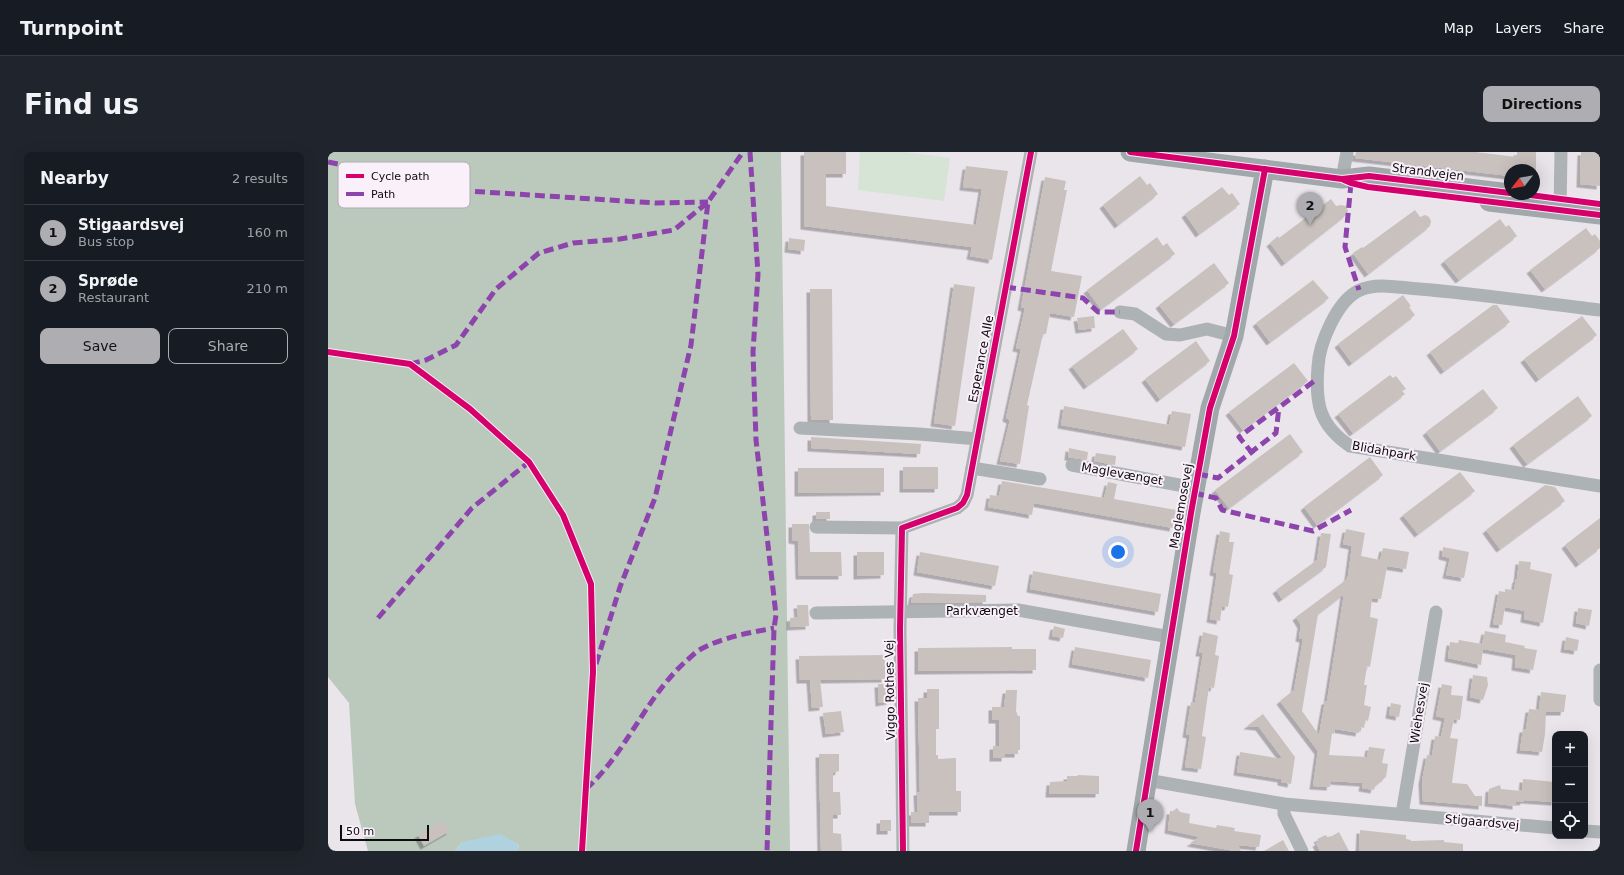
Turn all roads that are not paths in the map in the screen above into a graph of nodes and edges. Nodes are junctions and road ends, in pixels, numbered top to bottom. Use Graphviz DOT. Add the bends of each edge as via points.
graph roads {
  1 [pos="1031,152"];
  2 [pos="1130,152"];
  3 [pos="1347,152"];
  4 [pos="1561,152"];
  5 [pos="1182,155"];
  6 [pos="1265,169"];
  7 [pos="1342,179"];
  8 [pos="1504,192"];
  9 [pos="1540,199"];
  10 [pos="1600,204"];
  11 [pos="1560,205"];
  12 [pos="1600,215"];
  13 [pos="1600,310"];
  14 [pos="1120,312"];
  15 [pos="1234,336"];
  16 [pos="800,428"];
  17 [pos="978,439"];
  18 [pos="1072,465"];
  19 [pos="972,468"];
  20 [pos="1040,479"];
  21 [pos="1600,486"];
  22 [pos="1195,488"];
  23 [pos="816,527"];
  24 [pos="902,528"];
  25 [pos="900,612"];
  26 [pos="1436,612"];
  27 [pos="816,613"];
  28 [pos="1170,637"];
  29 [pos="1600,670"];
  30 [pos="1600,700"];
  31 [pos="1147,780"];
  32 [pos="1284,804"];
  33 [pos="1402,814"];
  34 [pos="1552,828"];
  35 [pos="1588,831"];
  36 [pos="1600,832"];
  37 [pos="902,851"];
  38 [pos="1136,851"];
  39 [pos="1302,851"];
  1 -- 17 [label="street, Esperance Alle"];
  2 -- 5 [label="main road, Strandvejen"];
  3 -- 7 [label="street"];
  4 -- 11 [label="street"];
  5 -- 6 [label="main road, Strandvejen"];
  6 -- 7 [label="main road, Strandvejen"];
  6 -- 15 [label="main road, Maglemosevej"];
  7 -- 8 [label="main road, Strandvejen" via="1370,176"];
  7 -- 11 [label="main road, Strandvejen" via="1368,187"];
  9 -- 11 [label="main road, Strandvejen"];
  10 -- 11 [label="main road, Strandvejen"];
  11 -- 12 [label="main road, Strandvejen"];
  13 -- 21 [label="street, Blidahpark" via="1445,291 1376,286 1359,290 1335,316 1318,358 1316,385 1318,403 1330,430 1350,446"];
  14 -- 15 [label="street" via="1135,314 1166,334 1180,335 1207,329"];
  15 -- 22 [label="main road, Maglemosevej" via="1210,408"];
  16 -- 17 [label="street"];
  17 -- 19 [label="street, Esperance Alle"];
  18 -- 22 [label="street, Maglevænget"];
  19 -- 20 [label="street"];
  19 -- 24 [label="street, Esperance Alle" via="968,495 963,503 957,508"];
  22 -- 28 [label="main road, Maglemosevej"];
  23 -- 24 [label="street, Esperance Alle"];
  24 -- 25 [label="street, Viggo Rothes Vej"];
  25 -- 27 [label="street, Parkvænget"];
  25 -- 28 [label="street, Parkvænget" via="1018,610"];
  25 -- 37 [label="street, Viggo Rothes Vej"];
  26 -- 33 [label="street, Wiehesvej"];
  28 -- 31 [label="main road, Maglemosevej"];
  29 -- 30 [label="street"];
  31 -- 32 [label="street, Stigaardsvej"];
  31 -- 38 [label="main road, Maglemosevej"];
  32 -- 33 [label="street, Stigaardsvej"];
  32 -- 39 [label="street" via="1284,814"];
  33 -- 34 [label="street, Stigaardsvej"];
  35 -- 36 [label="street"];
}
